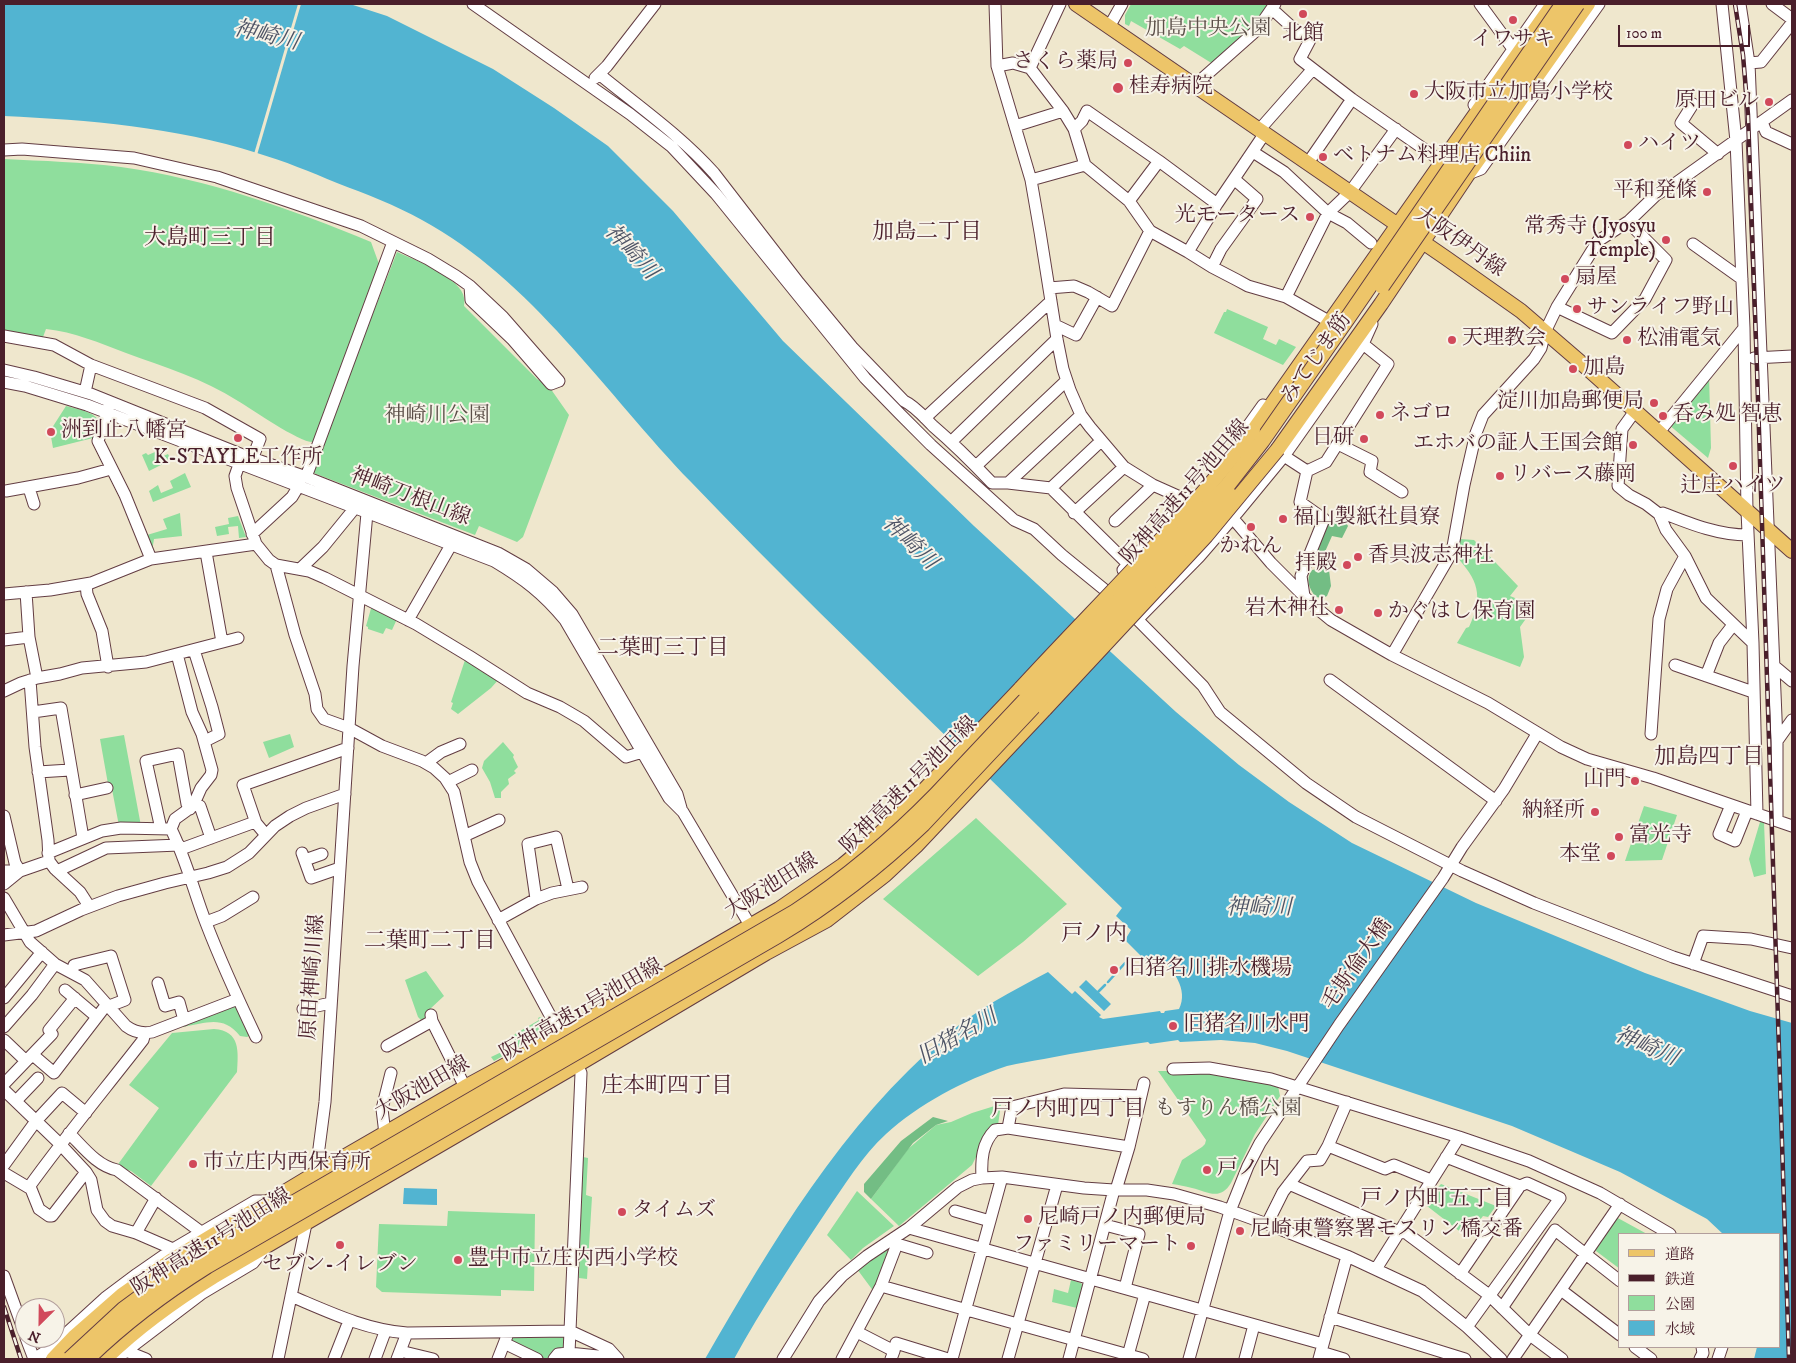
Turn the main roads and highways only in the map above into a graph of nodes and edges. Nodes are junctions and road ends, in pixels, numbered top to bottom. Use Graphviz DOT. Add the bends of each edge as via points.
graph roads {
  1 [pos="1076,4"];
  2 [pos="1553,4"];
  3 [pos="1563,4"];
  4 [pos="1577,4"];
  5 [pos="1588,4"];
  6 [pos="1397,224"];
  7 [pos="1423,242"];
  8 [pos="1792,551"];
  9 [pos="1021,688"];
  10 [pos="53,1359"];
  11 [pos="70,1359"];
  12 [pos="87,1359"];
  13 [pos="105,1359"];
  1 -- 6 [label="main road, 大阪伊丹線"];
  2 -- 6 [label="main road, みてじま筋" via="1518,48"];
  3 -- 11 [label="highway, 阪神高速11号池田線, bridge" via="1348,318 1227,486 890,840 844,879 795,912 173,1273 124,1309"];
  4 -- 12 [label="highway, 阪神高速11号池田線, bridge" via="1269,448 1235,491 898,848 852,887 802,921 181,1283 130,1319"];
  5 -- 7 [label="main road, みてじま筋"];
  6 -- 7 [label="main road, 大阪伊丹線"];
  6 -- 9 [label="main road, みてじま筋, bridge" via="1234,456"];
  7 -- 8 [label="main road, 大阪伊丹線" via="1521,311"];
  7 -- 13 [label="main road, みてじま筋, bridge" via="1281,453 949,812 885,875 827,920 185,1294"];
  9 -- 10 [label="main road, 大阪池田線" via="907,808 843,866 750,926 316,1173 172,1260 122,1295"];
}
